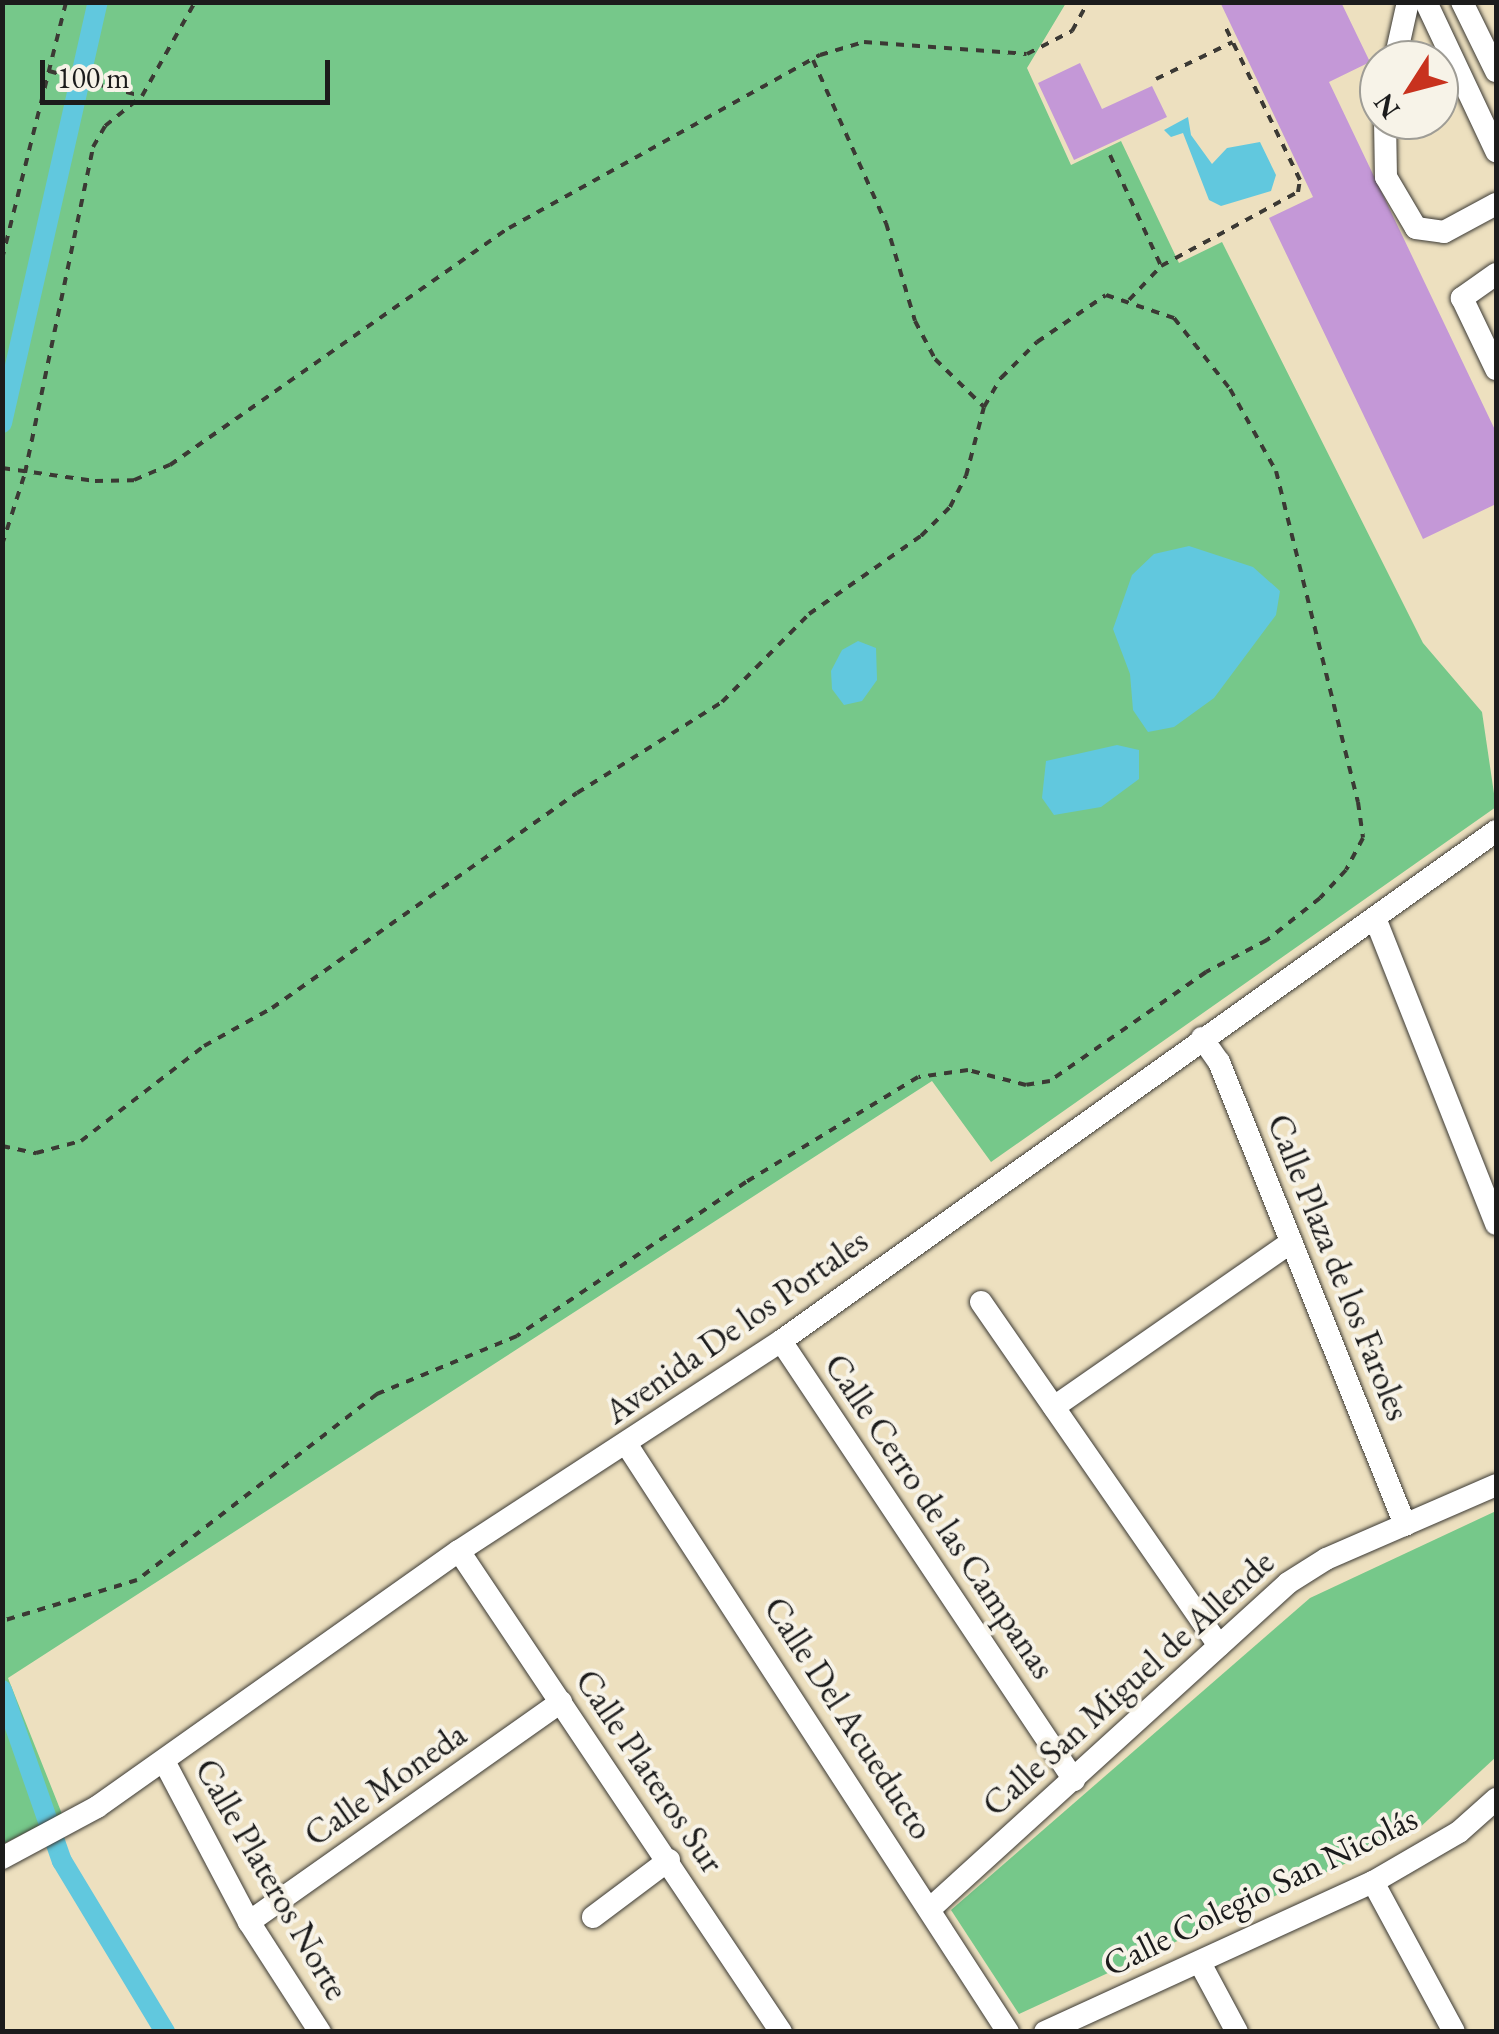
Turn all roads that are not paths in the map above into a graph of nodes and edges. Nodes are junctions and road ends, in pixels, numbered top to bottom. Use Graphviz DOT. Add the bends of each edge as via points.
graph roads {
  1 [pos="1408,2"];
  2 [pos="1426,2"];
  3 [pos="1462,2"];
  4 [pos="1399,40"];
  5 [pos="1496,70"];
  6 [pos="1496,78"];
  7 [pos="1485,118"];
  8 [pos="1385,140"];
  9 [pos="1496,151"];
  10 [pos="1496,204"];
  11 [pos="1493,282"];
  12 [pos="1496,370"];
  13 [pos="1496,831"];
  14 [pos="1375,918"];
  15 [pos="1202,1038"];
  16 [pos="1496,1224"];
  17 [pos="1291,1242"];
  18 [pos="980,1302"];
  19 [pos="781,1342"];
  20 [pos="1054,1407"];
  21 [pos="626,1445"];
  22 [pos="1496,1485"];
  23 [pos="1405,1525"];
  24 [pos="459,1551"];
  25 [pos="1219,1646"];
  26 [pos="561,1702"];
  27 [pos="164,1761"];
  28 [pos="1074,1780"];
  29 [pos="1496,1799"];
  30 [pos="2,1858"];
  31 [pos="669,1860"];
  32 [pos="1373,1882"];
  33 [pos="932,1907"];
  34 [pos="593,1917"];
  35 [pos="250,1922"];
  36 [pos="1200,1963"];
  37 [pos="320,2032"];
  38 [pos="781,2032"];
  39 [pos="1008,2032"];
  40 [pos="1045,2032"];
  41 [pos="1238,2032"];
  42 [pos="1454,2032"];
  1 -- 4 [label="street"];
  2 -- 7 [label="street"];
  3 -- 5 [label="street"];
  6 -- 7 [label="street"];
  7 -- 9 [label="street"];
  8 -- 10 [label="street" via="1386,176 1416,228 1444,232"];
  11 -- 12 [label="street" via="1464,294 1462,305"];
  13 -- 14 [label="street, Avenida De los Portales"];
  14 -- 15 [label="street, Avenida De los Portales"];
  14 -- 16 [label="street"];
  15 -- 17 [label="street, Calle Plaza de los Faroles" via="1218,1062"];
  15 -- 19 [label="street, Avenida De los Portales"];
  17 -- 20 [label="street"];
  17 -- 23 [label="street, Calle Plaza de los Faroles"];
  18 -- 20 [label="street"];
  19 -- 21 [label="street, Avenida De los Portales"];
  19 -- 28 [label="street, Calle Cerro de las Campanas"];
  20 -- 25 [label="street"];
  21 -- 24 [label="street, Avenida De los Portales"];
  21 -- 33 [label="street, Calle Del Acueducto"];
  22 -- 23 [label="street, Calle San Miguel de Allende"];
  23 -- 25 [label="street, Calle San Miguel de Allende" via="1305,1570"];
  24 -- 26 [label="street, Calle Plateros Sur"];
  24 -- 27 [label="street, Avenida De los Portales"];
  25 -- 28 [label="street, Calle San Miguel de Allende"];
  26 -- 31 [label="street, Calle Plateros Sur"];
  26 -- 35 [label="street, Calle Moneda"];
  27 -- 30 [label="street, Avenida De los Portales" via="68,1825"];
  27 -- 35 [label="street, Calle Plateros Norte"];
  28 -- 33 [label="street, Calle San Miguel de Allende"];
  29 -- 32 [label="street, Calle Colegio San Nicolás" via="1436,1847"];
  31 -- 34 [label="street"];
  31 -- 38 [label="street, Calle Plateros Sur"];
  32 -- 36 [label="street, Calle Colegio San Nicolás"];
  32 -- 42 [label="street"];
  33 -- 39 [label="street, Calle Del Acueducto"];
  35 -- 37 [label="street, Calle Plateros Norte"];
  36 -- 40 [label="street, Calle Colegio San Nicolás"];
  36 -- 41 [label="street"];
}
